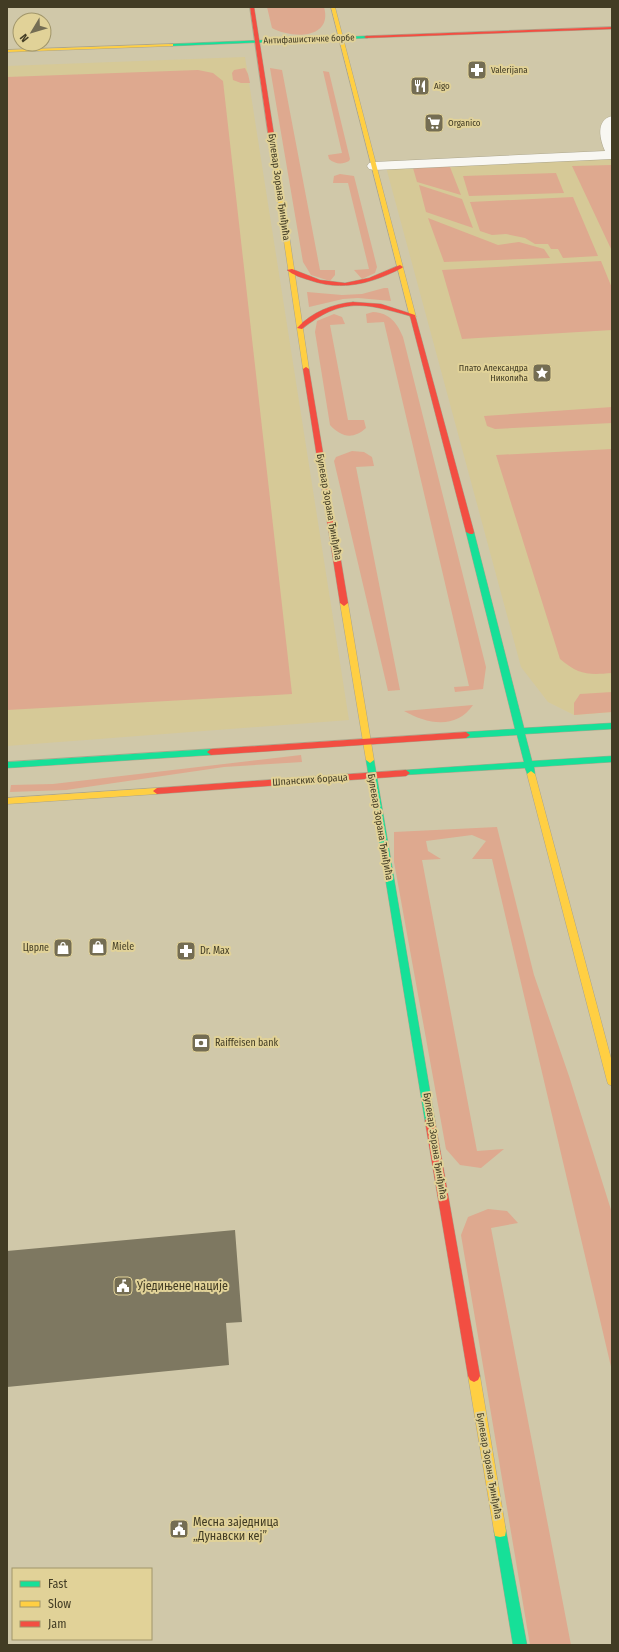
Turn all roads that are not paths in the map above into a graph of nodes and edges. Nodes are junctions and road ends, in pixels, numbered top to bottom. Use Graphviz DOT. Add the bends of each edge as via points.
graph roads {
  1 [pos="252,7"];
  2 [pos="333,7"];
  3 [pos="612,28"];
  4 [pos="341,38"];
  5 [pos="258,41"];
  6 [pos="357,49"];
  7 [pos="340,50"];
  8 [pos="7,51"];
  9 [pos="264,53"];
  10 [pos="246,54"];
  11 [pos="612,120"];
  12 [pos="612,152"];
  13 [pos="612,155"];
  14 [pos="374,166"];
  15 [pos="400,267"];
  16 [pos="290,270"];
  17 [pos="412,315"];
  18 [pos="300,328"];
  19 [pos="612,726"];
  20 [pos="520,732"];
  21 [pos="367,741"];
  22 [pos="612,760"];
  23 [pos="7,765"];
  24 [pos="528,765"];
  25 [pos="372,776"];
  26 [pos="7,801"];
  27 [pos="612,1081"];
  28 [pos="520,1645"];
  1 -- 5 [label="street, Булевар Зорана Ђинђића"];
  2 -- 4 [label="street"];
  3 -- 4 [label="street, Антифашистичке борбе"];
  4 -- 5 [label="street, Антифашистичке борбе"];
  4 -- 7 [label="street"];
  5 -- 8 [label="street, Антифашистичке борбе"];
  5 -- 9 [label="street, Булевар Зорана Ђинђића"];
  6 -- 7 [label="street, Антифашистичке борбе"];
  7 -- 14 [label="street"];
  9 -- 10 [label="street, Антифашистичке борбе"];
  9 -- 16 [label="street, Булевар Зорана Ђинђића"];
  11 -- 12 [label="street" via="606,130"];
  13 -- 14 [label="street"];
  14 -- 15 [label="street"];
  15 -- 16 [label="street" via="379,279 346,286 329,286 307,280"];
  15 -- 17 [label="street"];
  16 -- 18 [label="street, Булевар Зорана Ђинђића"];
  17 -- 18 [label="street" via="390,307 352,303 328,307 311,316"];
  17 -- 20 [label="street" via="452,459"];
  18 -- 21 [label="street, Булевар Зорана Ђинђића"];
  19 -- 20 [label="street"];
  20 -- 21 [label="street"];
  20 -- 24 [label="street"];
  21 -- 23 [label="street"];
  21 -- 25 [label="street, Булевар Зорана Ђинђића"];
  22 -- 24 [label="street, Шпанских бораца"];
  24 -- 25 [label="street, Шпанских бораца"];
  24 -- 27 [label="street"];
  25 -- 26 [label="street, Шпанских бораца"];
  25 -- 28 [label="street, Булевар Зорана Ђинђића"];
}
